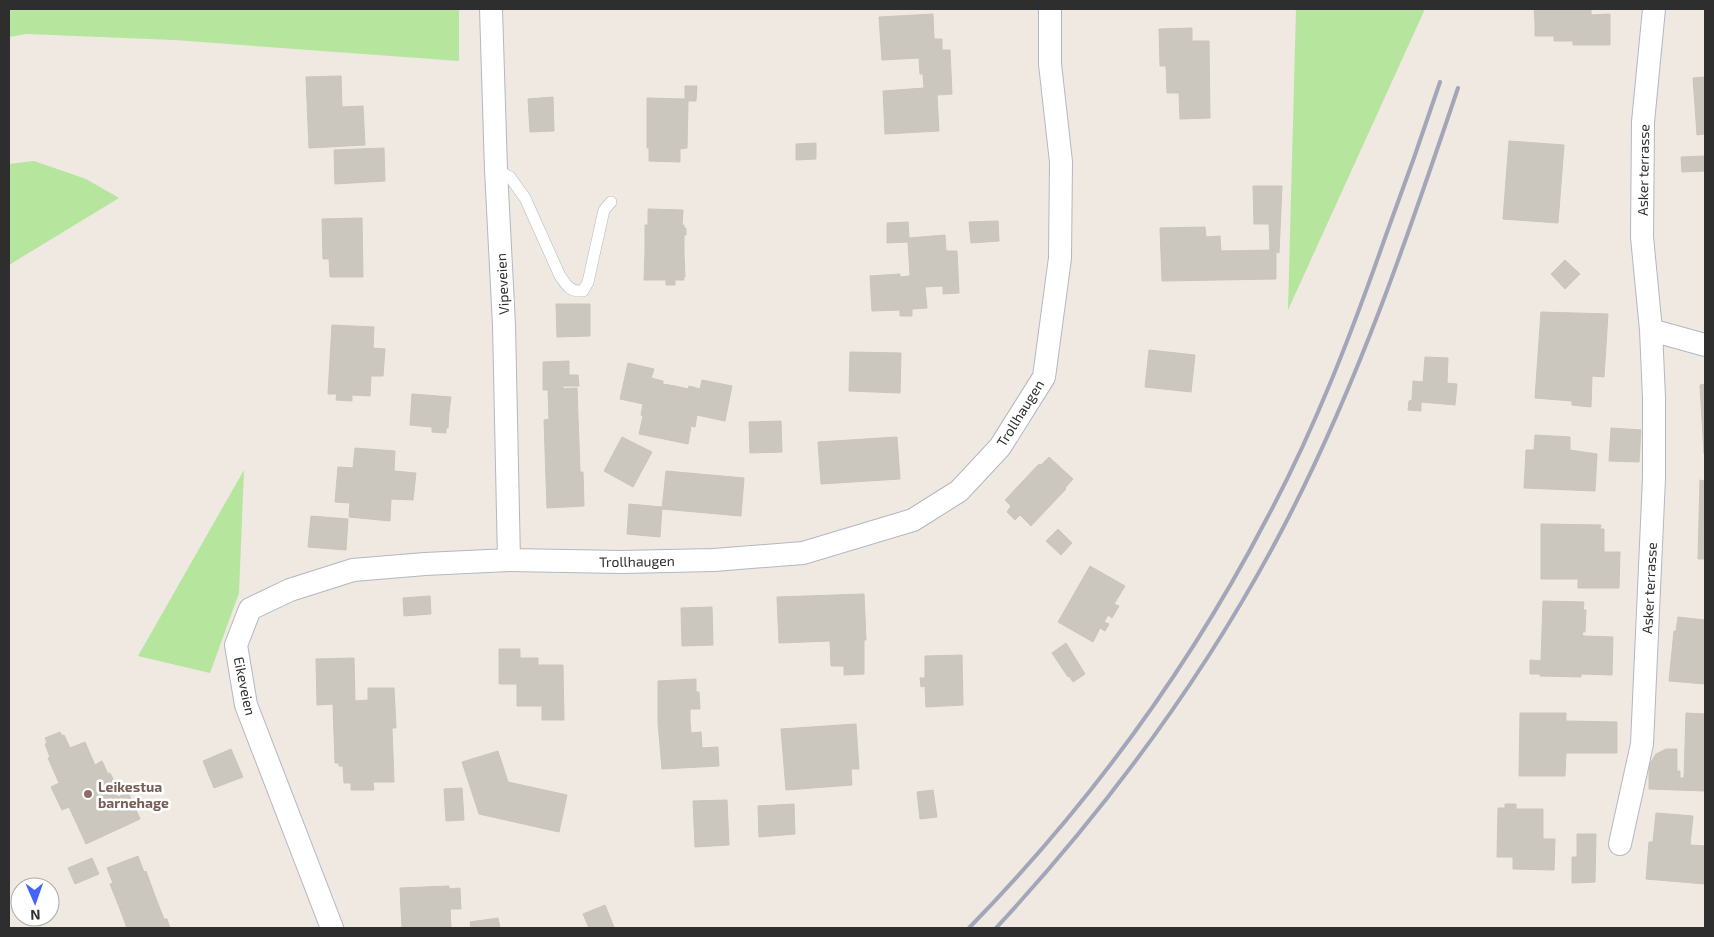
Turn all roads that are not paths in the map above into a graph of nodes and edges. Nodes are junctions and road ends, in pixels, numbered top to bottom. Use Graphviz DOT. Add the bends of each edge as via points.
graph roads {
  1 [pos="491,9"];
  2 [pos="1050,9"];
  3 [pos="1654,9"];
  4 [pos="496,170"];
  5 [pos="611,202"];
  6 [pos="1651,330"];
  7 [pos="1705,345"];
  8 [pos="509,560"];
  9 [pos="1620,844"];
  10 [pos="332,928"];
  1 -- 4 [label="street, Vipeveien"];
  2 -- 8 [label="street, Trollhaugen" via="1050,64 1061,162 1060,258 1044,377 1000,447 958,491 913,520 803,552 686,561"];
  3 -- 6 [label="street, Asker terrasse" via="1643,122 1642,237"];
  4 -- 5 [label="lane" via="510,178 525,198 560,276 568,288 576,292 584,291 588,282 604,210"];
  4 -- 8 [label="street, Vipeveien" via="504,325"];
  6 -- 7 [label="street"];
  6 -- 9 [label="street, Asker terrasse" via="1654,478 1642,744"];
  8 -- 10 [label="street, Eikeveien" via="353,570 290,590 250,609 236,645 246,705"];
}
